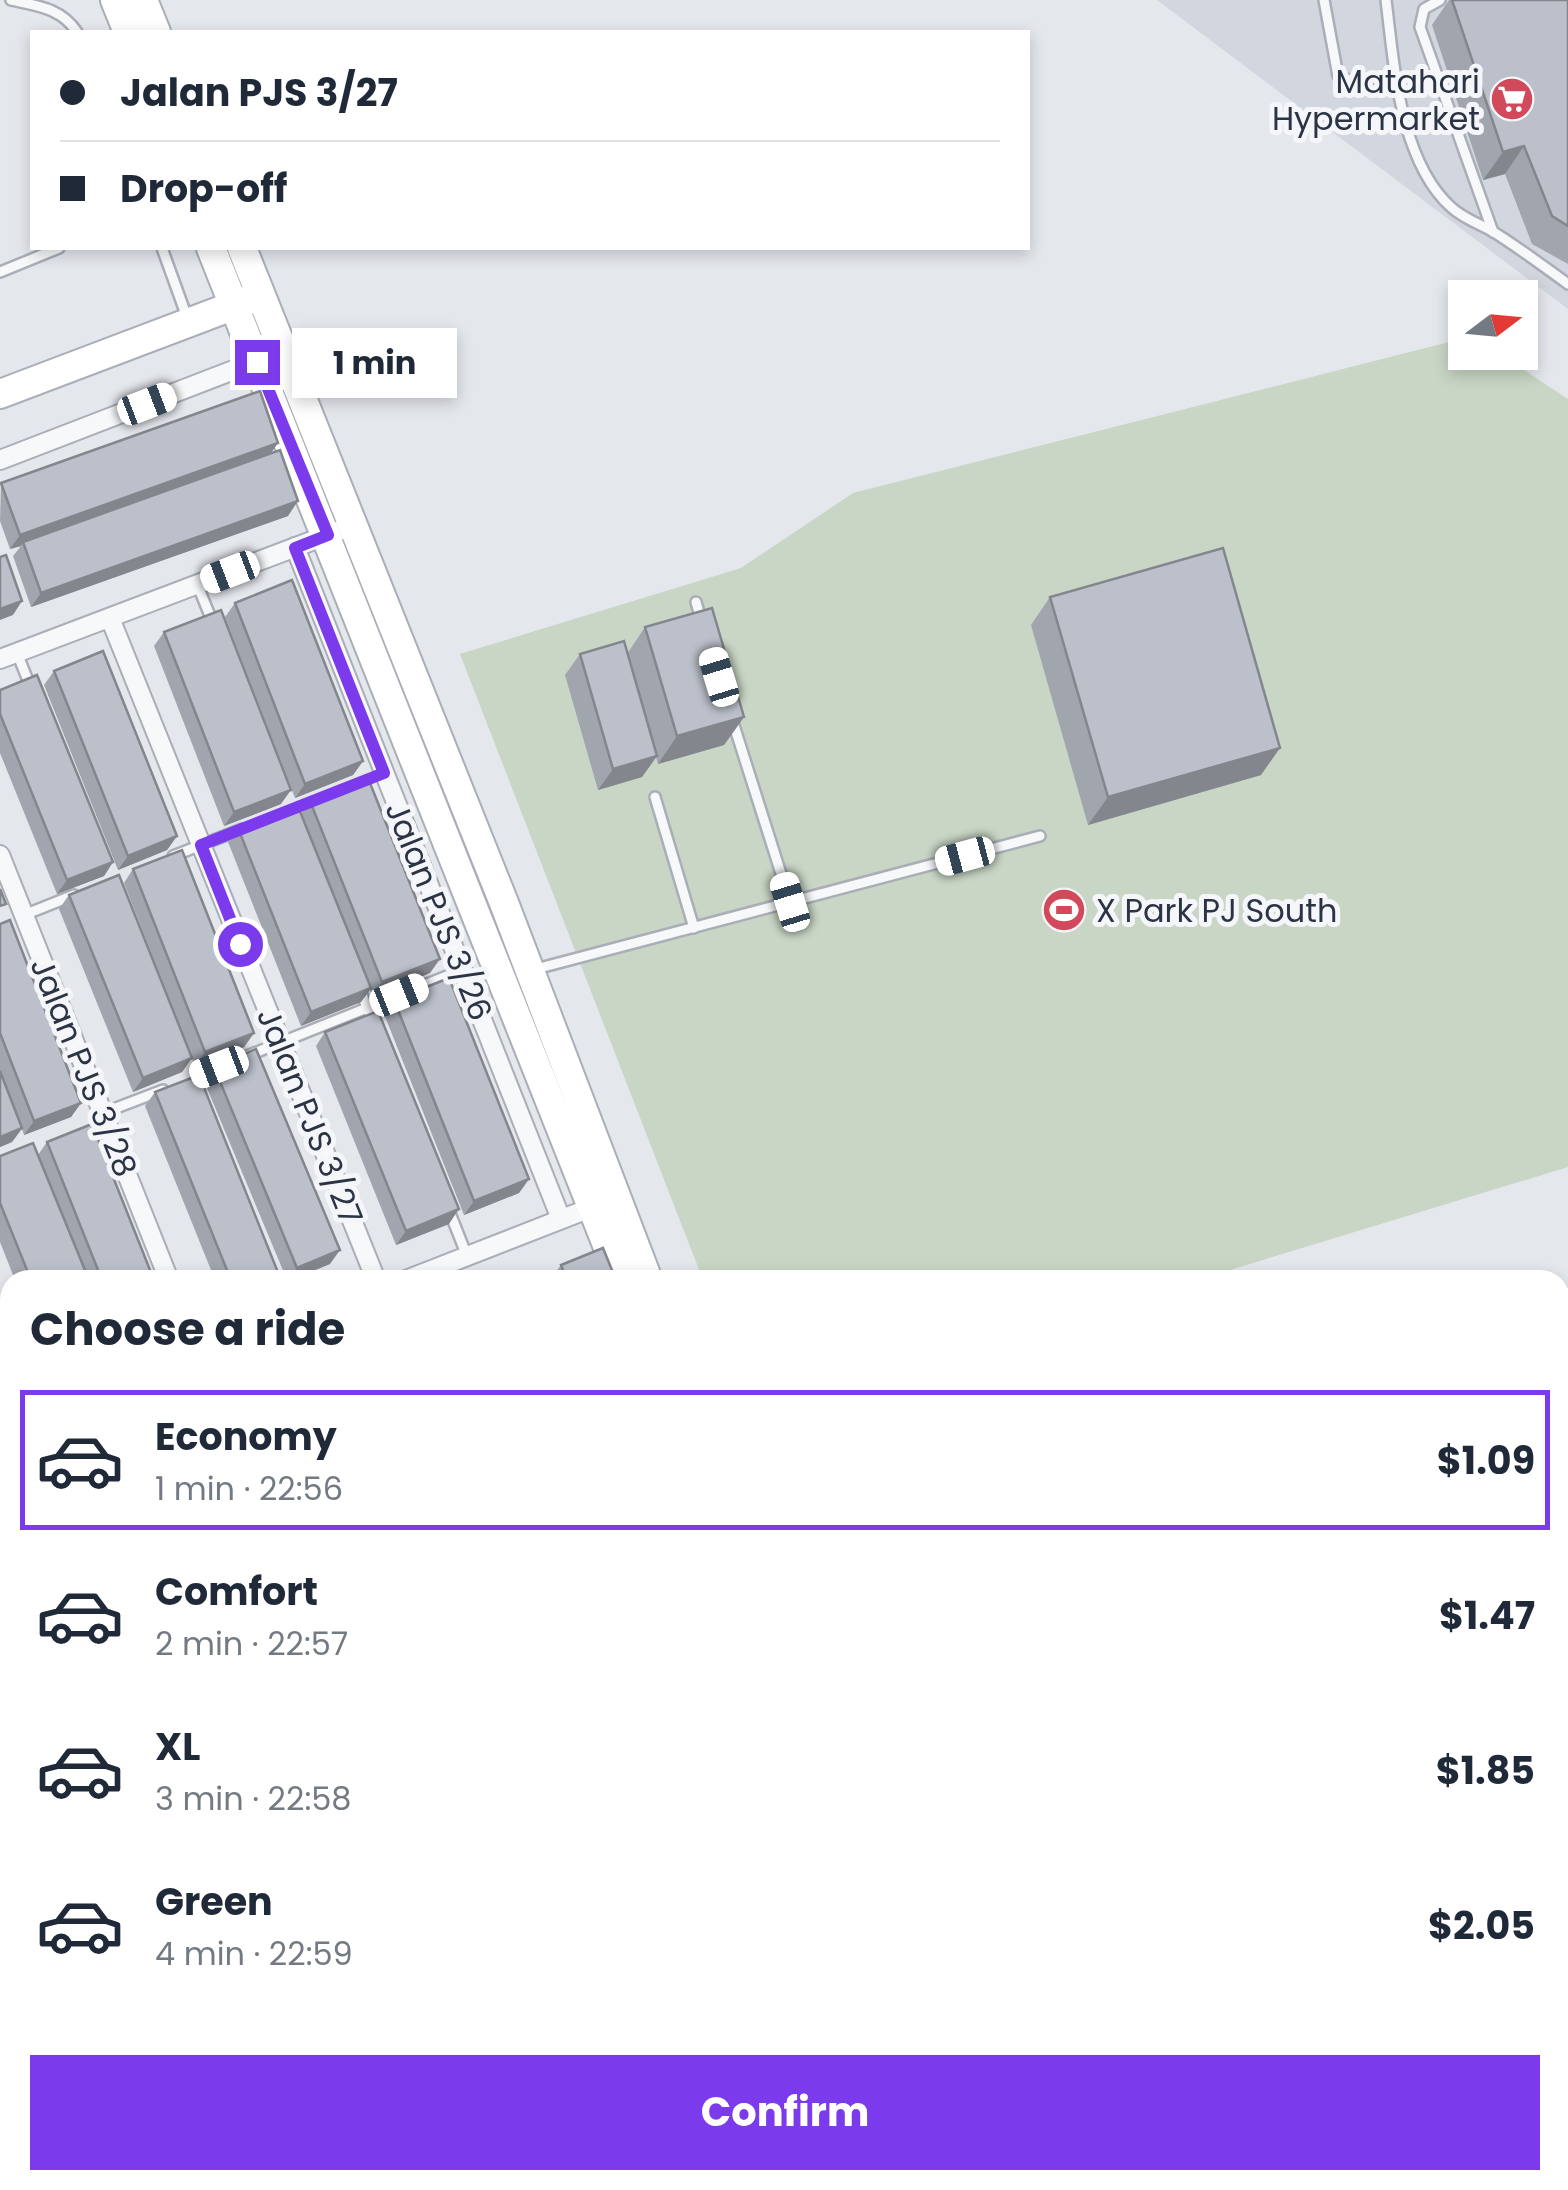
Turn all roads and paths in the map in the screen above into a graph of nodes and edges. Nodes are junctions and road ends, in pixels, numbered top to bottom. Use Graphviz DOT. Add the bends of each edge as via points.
graph roads {
  1 [pos="11,0"];
  2 [pos="115,0"];
  3 [pos="143,0"];
  4 [pos="1324,0"];
  5 [pos="1386,0"];
  6 [pos="1440,0"];
  7 [pos="76,30"];
  8 [pos="127,30"];
  9 [pos="155,30"];
  10 [pos="1396,76"];
  11 [pos="1492,232"];
  12 [pos="54,250"];
  13 [pos="163,250"];
  14 [pos="212,250"];
  15 [pos="243,250"];
  16 [pos="0,272"];
  17 [pos="1568,284"];
  18 [pos="261,296"];
  19 [pos="234,305"];
  20 [pos="188,321"];
  21 [pos="257,362"];
  22 [pos="0,394"];
  23 [pos="0,460"];
  24 [pos="340,530"];
  25 [pos="295,548"];
  26 [pos="197,584"];
  27 [pos="696,602"];
  28 [pos="110,618"];
  29 [pos="218,636"];
  30 [pos="707,639"];
  31 [pos="8,656"];
  32 [pos="38,706"];
  33 [pos="731,714"];
  34 [pos="654,797"];
  35 [pos="254,824"];
  36 [pos="1040,836"];
  37 [pos="201,845"];
  38 [pos="0,855"];
  39 [pos="164,860"];
  40 [pos="92,888"];
  41 [pos="790,902"];
  42 [pos="24,914"];
  43 [pos="694,928"];
  44 [pos="462,970"];
  45 [pos="530,971"];
  46 [pos="353,972"];
  47 [pos="368,1008"];
  48 [pos="374,1026"];
  49 [pos="280,1043"];
  50 [pos="244,1058"];
  51 [pos="172,1086"];
  52 [pos="102,1114"];
  53 [pos="446,1202"];
  54 [pos="604,1202"];
  55 [pos="561,1219"];
  56 [pos="467,1256"];
  57 [pos="165,1270"];
  58 [pos="372,1270"];
  59 [pos="431,1270"];
  60 [pos="619,1270"];
  61 [pos="642,1270"];
  1 -- 7 [label="lane" via="52,8"];
  2 -- 8 [label="main road"];
  3 -- 9 [label="main road"];
  4 -- 10 [label="lane" via="1338,76"];
  5 -- 10 [label="lane"];
  6 -- 11 [label="lane" via="1424,9 1420,27"];
  10 -- 11 [label="lane" via="1428,180 1456,212"];
  11 -- 17 [label="lane"];
  12 -- 16 [label="lane"];
  13 -- 20 [label="lane"];
  14 -- 19 [label="main road"];
  15 -- 18 [label="main road"];
  18 -- 19 [label="main road"];
  18 -- 24 [label="main road"];
  19 -- 20 [label="main road"];
  19 -- 21 [label="main road"];
  20 -- 22 [label="main road"];
  21 -- 23 [label="street"];
  21 -- 24 [label="main road"];
  24 -- 25 [label="street"];
  24 -- 45 [label="main road"];
  24 -- 54 [label="main road"];
  25 -- 26 [label="street"];
  25 -- 44 [label="street, Jalan PJS 3/26" via="376,776"];
  26 -- 28 [label="street"];
  26 -- 29 [label="lane"];
  27 -- 30 [label="lane"];
  28 -- 31 [label="street"];
  28 -- 37 [label="street, Jalan PJS 3/27"];
  31 -- 32 [label="lane"];
  33 -- 41 [label="lane"];
  34 -- 43 [label="lane"];
  35 -- 37 [label="lane"];
  36 -- 41 [label="lane"];
  37 -- 39 [label="lane"];
  37 -- 49 [label="street, Jalan PJS 3/27"];
  38 -- 42 [label="street, Jalan PJS 3/28"];
  40 -- 42 [label="lane"];
  41 -- 43 [label="lane"];
  42 -- 52 [label="street, Jalan PJS 3/28"];
  43 -- 45 [label="lane"];
  44 -- 47 [label="lane"];
  44 -- 55 [label="street, Jalan PJS 3/26"];
  45 -- 54 [label="main road"];
  46 -- 47 [label="lane"];
  47 -- 48 [label="lane"];
  47 -- 49 [label="lane"];
  49 -- 50 [label="lane"];
  49 -- 58 [label="street, Jalan PJS 3/27"];
  51 -- 52 [label="lane"];
  52 -- 57 [label="street, Jalan PJS 3/28"];
  53 -- 56 [label="lane"];
  54 -- 55 [label="street"];
  54 -- 60 [label="main road"];
  54 -- 61 [label="main road"];
  55 -- 56 [label="street"];
  56 -- 59 [label="street"];
}
